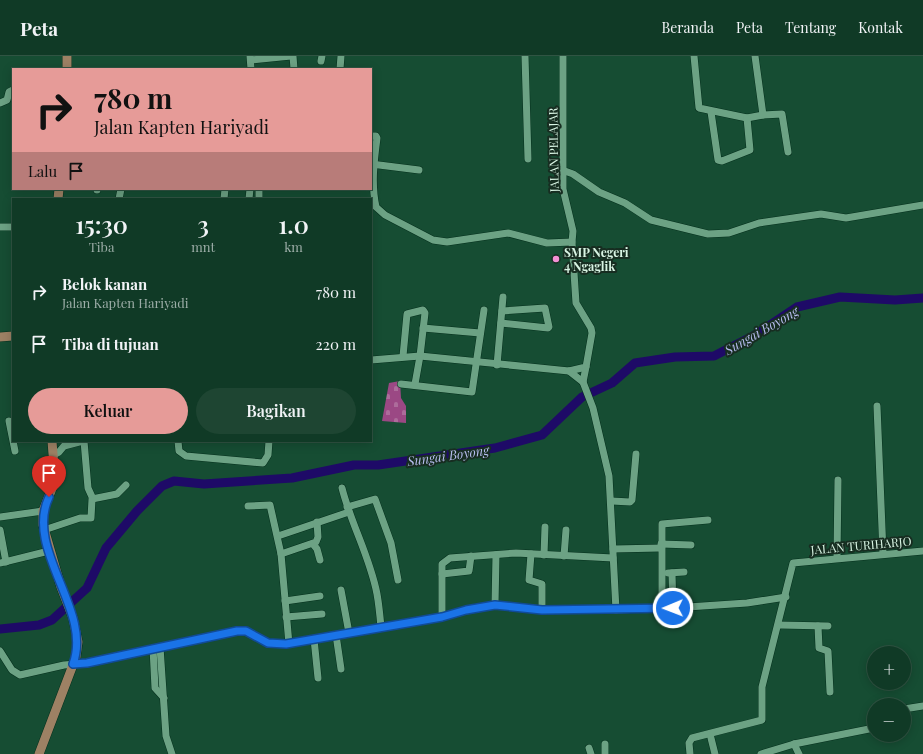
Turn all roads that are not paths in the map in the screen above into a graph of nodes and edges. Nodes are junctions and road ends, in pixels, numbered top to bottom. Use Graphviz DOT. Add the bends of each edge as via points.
graph roads {
  1 [pos="67,56"];
  2 [pos="292,56"];
  3 [pos="341,56"];
  4 [pos="525,56"];
  5 [pos="563,56"];
  6 [pos="694,56"];
  7 [pos="755,56"];
  8 [pos="250,58"];
  9 [pos="67,68"];
  10 [pos="251,68"];
  11 [pos="294,68"];
  12 [pos="340,68"];
  13 [pos="12,90"];
  14 [pos="0,103"];
  15 [pos="711,112"];
  16 [pos="763,115"];
  17 [pos="747,118"];
  18 [pos="372,136"];
  19 [pos="788,152"];
  20 [pos="528,159"];
  21 [pos="373,164"];
  22 [pos="419,170"];
  23 [pos="562,170"];
  24 [pos="923,205"];
  25 [pos="0,226"];
  26 [pos="12,226"];
  27 [pos="572,242"];
  28 [pos="503,297"];
  29 [pos="484,310"];
  30 [pos="502,310"];
  31 [pos="501,323"];
  32 [pos="423,328"];
  33 [pos="480,334"];
  34 [pos="12,336"];
  35 [pos="0,337"];
  36 [pos="403,356"];
  37 [pos="420,356"];
  38 [pos="372,360"];
  39 [pos="476,362"];
  40 [pos="497,365"];
  41 [pos="586,367"];
  42 [pos="570,371"];
  43 [pos="401,384"];
  44 [pos="415,384"];
  45 [pos="584,384"];
  46 [pos="877,406"];
  47 [pos="11,421"];
  48 [pos="0,423"];
  49 [pos="14,442"];
  50 [pos="52,442"];
  51 [pos="80,442"];
  52 [pos="84,442"];
  53 [pos="178,442"];
  54 [pos="269,442"];
  55 [pos="15,451"];
  56 [pos="636,454"];
  57 [pos="53,455"];
  58 [pos="838,480"];
  59 [pos="126,485"];
  60 [pos="342,488"];
  61 [pos="93,499"];
  62 [pos="612,501"];
  63 [pos="248,506"];
  64 [pos="348,510"];
  65 [pos="43,511"];
  66 [pos="0,517"];
  67 [pos="708,520"];
  68 [pos="317,522"];
  69 [pos="545,527"];
  70 [pos="0,530"];
  71 [pos="44,530"];
  72 [pos="566,530"];
  73 [pos="278,536"];
  74 [pos="313,544"];
  75 [pos="691,545"];
  76 [pos="661,546"];
  77 [pos="612,549"];
  78 [pos="49,551"];
  79 [pos="923,551"];
  80 [pos="281,554"];
  81 [pos="531,554"];
  82 [pos="884,554"];
  83 [pos="496,555"];
  84 [pos="544,555"];
  85 [pos="471,556"];
  86 [pos="564,556"];
  87 [pos="613,558"];
  88 [pos="838,558"];
  89 [pos="320,560"];
  90 [pos="3,563"];
  91 [pos="684,572"];
  92 [pos="662,573"];
  93 [pos="672,573"];
  94 [pos="442,574"];
  95 [pos="398,580"];
  96 [pos="341,590"];
  97 [pos="320,596"];
  98 [pos="786,597"];
  99 [pos="285,601"];
  100 [pos="495,605"];
  101 [pos="662,608"];
  102 [pos="673,608"];
  103 [pos="542,610"];
  104 [pos="616,610"];
  105 [pos="322,614"];
  106 [pos="286,617"];
  107 [pos="442,617"];
  108 [pos="779,625"];
  109 [pos="818,626"];
  110 [pos="828,626"];
  111 [pos="381,627"];
  112 [pos="349,633"];
  113 [pos="336,635"];
  114 [pos="314,639"];
  115 [pos="289,644"];
  116 [pos="156,648"];
  117 [pos="0,651"];
  118 [pos="3,662"];
  119 [pos="73,664"];
  120 [pos="341,669"];
  121 [pos="318,678"];
  122 [pos="830,692"];
  123 [pos="923,706"];
  124 [pos="911,708"];
  125 [pos="867,729"];
  126 [pos="710,734"];
  127 [pos="605,744"];
  128 [pos="794,744"];
  129 [pos="38,754"];
  130 [pos="172,754"];
  131 [pos="605,754"];
  132 [pos="690,754"];
  133 [pos="715,754"];
  134 [pos="761,754"];
  135 [pos="799,754"];
  1 -- 9 [label="main road"];
  2 -- 8 [label="street"];
  2 -- 11 [label="street"];
  3 -- 12 [label="street"];
  4 -- 20 [label="street"];
  5 -- 23 [label="street, JALAN PELAJAR"];
  6 -- 15 [label="street" via="699,108"];
  7 -- 16 [label="street"];
  8 -- 10 [label="street"];
  13 -- 14 [label="street" via="6,100"];
  15 -- 17 [label="street"];
  15 -- 17 [label="street" via="718,160 722,161 750,150"];
  16 -- 17 [label="street"];
  16 -- 19 [label="street" via="782,114"];
  18 -- 21 [label="street" via="377,137"];
  21 -- 22 [label="street"];
  21 -- 27 [label="street" via="376,207 385,215 433,240 447,242 508,233 546,243"];
  23 -- 24 [label="street" via="573,174 599,192 625,203 651,220 708,234 729,233 759,223 821,214 846,218"];
  23 -- 27 [label="street, JALAN PELAJAR" via="563,190 573,231"];
  25 -- 26 [label="street"];
  27 -- 41 [label="street, JALAN PELAJAR" via="576,303 592,333"];
  28 -- 30 [label="street"];
  29 -- 33 [label="street"];
  30 -- 31 [label="street"];
  30 -- 31 [label="street" via="545,308 550,327"];
  31 -- 40 [label="street"];
  32 -- 33 [label="street"];
  32 -- 36 [label="street" via="424,310 407,313"];
  32 -- 37 [label="street"];
  33 -- 39 [label="street"];
  34 -- 35 [label="main road"];
  36 -- 37 [label="street"];
  36 -- 38 [label="street"];
  37 -- 39 [label="street"];
  37 -- 44 [label="street"];
  39 -- 40 [label="street"];
  39 -- 44 [label="street" via="472,392"];
  40 -- 42 [label="street"];
  41 -- 42 [label="street"];
  41 -- 45 [label="street, JALAN PELAJAR"];
  42 -- 45 [label="street"];
  43 -- 44 [label="street"];
  45 -- 62 [label="street" via="608,464"];
  46 -- 82 [label="street"];
  47 -- 48 [label="street"];
  49 -- 55 [label="street"];
  50 -- 57 [label="main road"];
  51 -- 57 [label="street" via="64,446"];
  52 -- 61 [label="street" via="88,488"];
  53 -- 54 [label="street" via="179,451 186,456 263,463 268,455"];
  56 -- 62 [label="street" via="632,500"];
  57 -- 65 [label="main road" via="55,481"];
  58 -- 88 [label="street"];
  59 -- 61 [label="street" via="117,494"];
  60 -- 64 [label="street"];
  61 -- 71 [label="street" via="91,518 82,518"];
  62 -- 77 [label="street"];
  63 -- 73 [label="street" via="270,505"];
  64 -- 68 [label="street"];
  64 -- 95 [label="street" via="375,499 391,543"];
  64 -- 111 [label="street" via="369,564 377,593"];
  65 -- 66 [label="street"];
  65 -- 71 [label="main road"];
  67 -- 76 [label="street" via="663,524"];
  68 -- 73 [label="street"];
  68 -- 74 [label="street" via="318,539"];
  69 -- 84 [label="street"];
  70 -- 90 [label="street"];
  71 -- 78 [label="main road"];
  72 -- 86 [label="street"];
  73 -- 80 [label="street"];
  74 -- 80 [label="street"];
  74 -- 89 [label="street"];
  75 -- 76 [label="street"];
  76 -- 77 [label="street"];
  76 -- 92 [label="street"];
  77 -- 87 [label="street"];
  78 -- 90 [label="street"];
  78 -- 119 [label="main road" via="73,618 78,642"];
  79 -- 82 [label="street, JALAN TURIHARJO"];
  80 -- 99 [label="street"];
  81 -- 83 [label="street"];
  81 -- 84 [label="street"];
  81 -- 103 [label="street" via="529,580 542,584"];
  82 -- 88 [label="street, JALAN TURIHARJO"];
  83 -- 85 [label="street"];
  83 -- 100 [label="street"];
  84 -- 86 [label="street"];
  85 -- 94 [label="street" via="444,561"];
  85 -- 94 [label="street" via="469,571"];
  86 -- 87 [label="street"];
  87 -- 104 [label="street"];
  88 -- 98 [label="street, JALAN TURIHARJO" via="798,562 792,565"];
  91 -- 93 [label="street"];
  92 -- 93 [label="street"];
  92 -- 101 [label="street"];
  93 -- 102 [label="street"];
  94 -- 107 [label="street"];
  96 -- 112 [label="street"];
  97 -- 99 [label="street"];
  98 -- 102 [label="street" via="748,603"];
  98 -- 108 [label="street"];
  99 -- 106 [label="street"];
  100 -- 103 [label="street"];
  100 -- 107 [label="street"];
  101 -- 102 [label="street"];
  101 -- 104 [label="street"];
  103 -- 104 [label="street"];
  105 -- 106 [label="street"];
  106 -- 115 [label="street"];
  107 -- 111 [label="street"];
  108 -- 109 [label="street"];
  108 -- 126 [label="street" via="762,687 762,720"];
  109 -- 110 [label="street"];
  109 -- 122 [label="street" via="819,648 828,651"];
  111 -- 112 [label="street"];
  112 -- 113 [label="street"];
  113 -- 114 [label="street"];
  113 -- 120 [label="street"];
  114 -- 115 [label="street"];
  114 -- 121 [label="street"];
  115 -- 116 [label="street" via="268,643 242,631"];
  116 -- 119 [label="street"];
  116 -- 130 [label="street" via="155,688 164,698 166,736"];
  117 -- 118 [label="street"];
  118 -- 119 [label="street" via="20,675"];
  119 -- 129 [label="main road"];
  123 -- 124 [label="street"];
  125 -- 128 [label="street"];
  126 -- 132 [label="street" via="692,738"];
  126 -- 133 [label="street"];
  127 -- 131 [label="street"];
  128 -- 134 [label="street"];
  128 -- 135 [label="street"];
}
